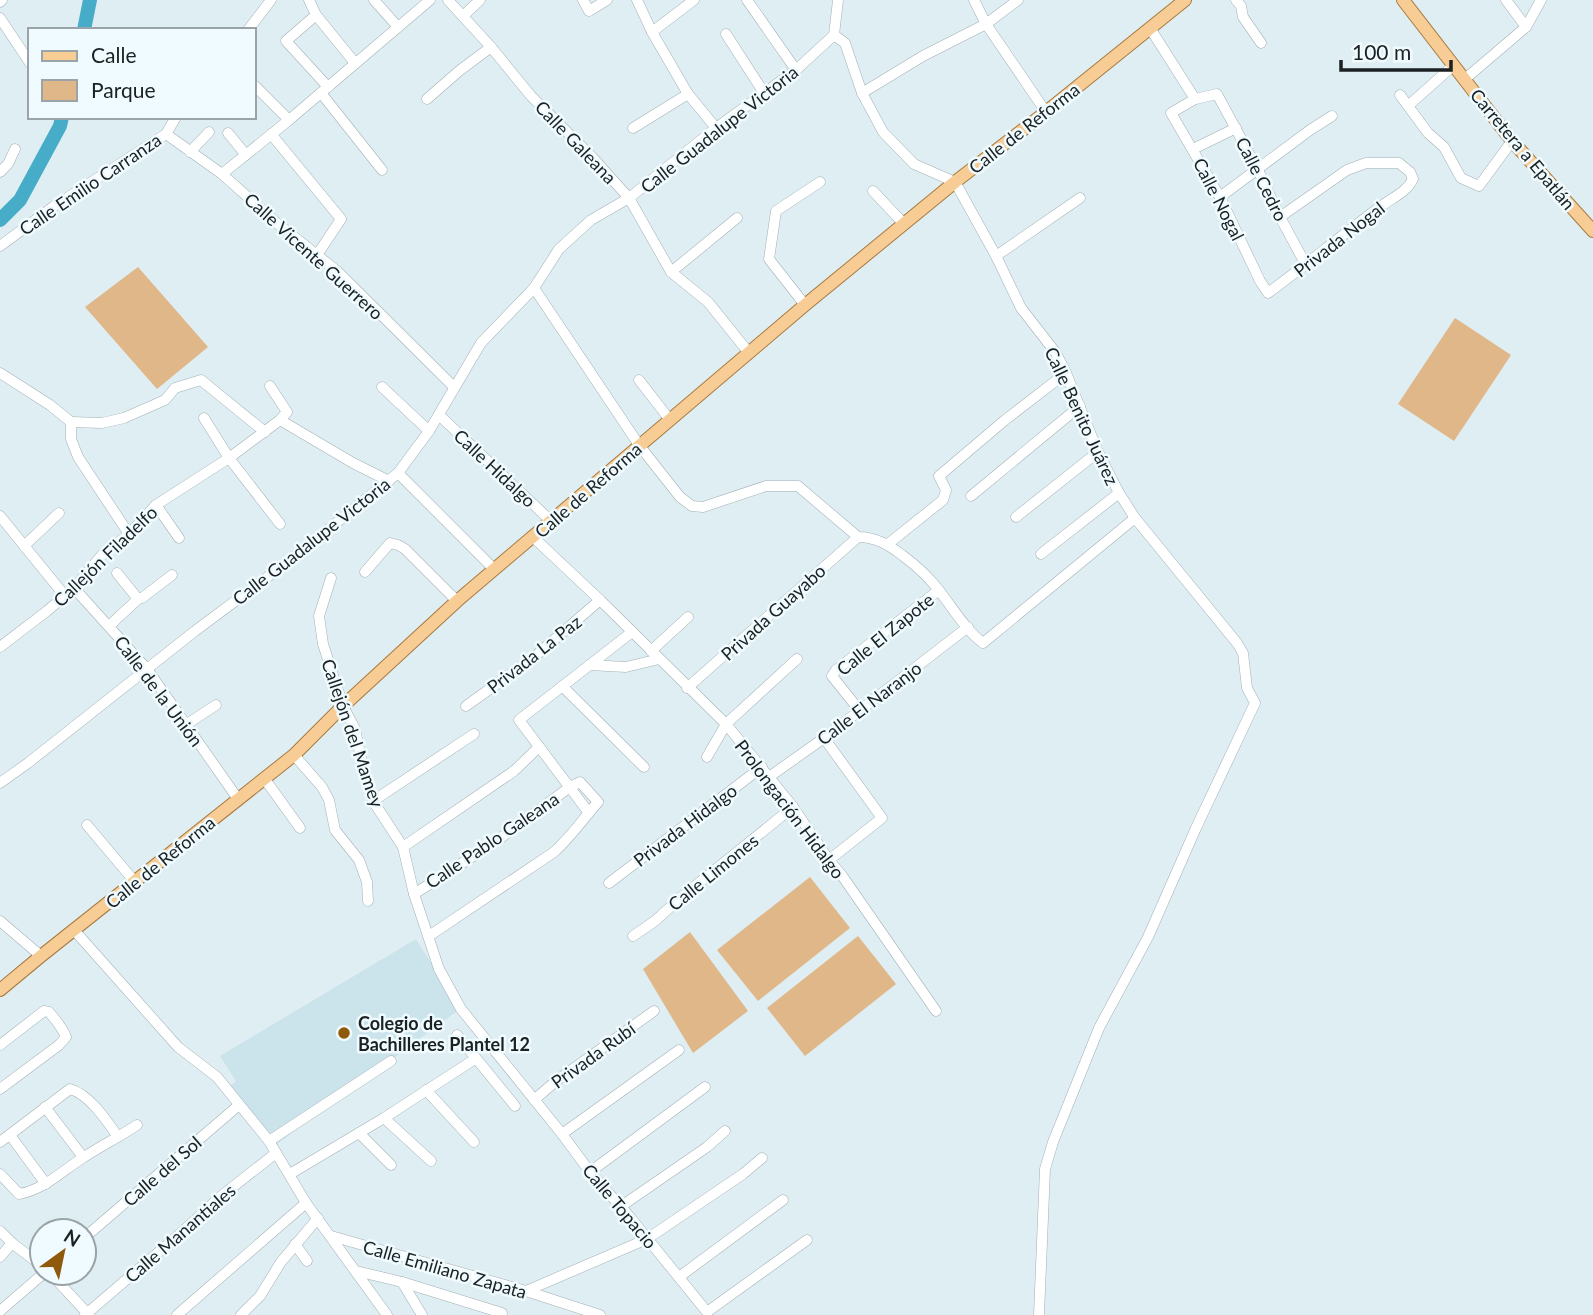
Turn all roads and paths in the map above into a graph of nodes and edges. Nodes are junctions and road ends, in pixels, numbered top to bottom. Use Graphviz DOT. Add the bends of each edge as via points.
graph roads {
  1 [pos="271,0"];
  2 [pos="309,0"];
  3 [pos="374,0"];
  4 [pos="430,0"];
  5 [pos="448,0"];
  6 [pos="480,0"];
  7 [pos="583,0"];
  8 [pos="607,0"];
  9 [pos="637,0"];
  10 [pos="694,0"];
  11 [pos="747,0"];
  12 [pos="838,0"];
  13 [pos="974,0"];
  14 [pos="1018,0"];
  15 [pos="1236,0"];
  16 [pos="1403,0"];
  17 [pos="1506,0"];
  18 [pos="1541,0"];
  19 [pos="1177,2"];
  20 [pos="316,15"];
  21 [pos="463,16"];
  22 [pos="0,18"];
  23 [pos="986,24"];
  24 [pos="398,27"];
  25 [pos="1526,27"];
  26 [pos="250,28"];
  27 [pos="1150,28"];
  28 [pos="652,32"];
  29 [pos="726,34"];
  30 [pos="834,35"];
  31 [pos="1261,43"];
  32 [pos="491,47"];
  33 [pos="28,60"];
  34 [pos="355,63"];
  35 [pos="1454,65"];
  36 [pos="796,70"];
  37 [pos="1465,79"];
  38 [pos="256,87"];
  39 [pos="325,90"];
  40 [pos="688,93"];
  41 [pos="764,93"];
  42 [pos="862,93"];
  43 [pos="1400,95"];
  44 [pos="427,99"];
  45 [pos="1195,99"];
  46 [pos="1409,106"];
  47 [pos="1046,112"];
  48 [pos="1332,116"];
  49 [pos="175,119"];
  50 [pos="289,120"];
  51 [pos="633,128"];
  52 [pos="716,128"];
  53 [pos="1236,128"];
  54 [pos="209,132"];
  55 [pos="228,133"];
  56 [pos="166,134"];
  57 [pos="271,134"];
  58 [pos="1512,141"];
  59 [pos="15,149"];
  60 [pos="1193,149"];
  61 [pos="190,152"];
  62 [pos="246,155"];
  63 [pos="382,170"];
  64 [pos="1258,170"];
  65 [pos="0,172"];
  66 [pos="222,174"];
  67 [pos="955,182"];
  68 [pos="820,183"];
  69 [pos="873,191"];
  70 [pos="1220,197"];
  71 [pos="629,198"];
  72 [pos="1080,198"];
  73 [pos="1280,217"];
  74 [pos="737,218"];
  75 [pos="904,224"];
  76 [pos="1593,231"];
  77 [pos="0,246"];
  78 [pos="317,255"];
  79 [pos="996,256"];
  80 [pos="1306,265"];
  81 [pos="671,272"];
  82 [pos="1264,287"];
  83 [pos="534,288"];
  84 [pos="805,305"];
  85 [pos="749,353"];
  86 [pos="0,373"];
  87 [pos="1066,373"];
  88 [pos="639,380"];
  89 [pos="270,386"];
  90 [pos="382,387"];
  91 [pos="454,387"];
  92 [pos="1080,406"];
  93 [pos="439,415"];
  94 [pos="283,416"];
  95 [pos="204,418"];
  96 [pos="670,420"];
  97 [pos="71,422"];
  98 [pos="429,431"];
  99 [pos="265,432"];
  100 [pos="639,445"];
  101 [pos="1098,452"];
  102 [pos="229,458"];
  103 [pos="398,473"];
  104 [pos="389,481"];
  105 [pos="1119,493"];
  106 [pos="971,496"];
  107 [pos="156,505"];
  108 [pos="59,513"];
  109 [pos="0,516"];
  110 [pos="1016,517"];
  111 [pos="1135,518"];
  112 [pos="551,521"];
  113 [pos="280,524"];
  114 [pos="129,534"];
  115 [pos="533,537"];
  116 [pos="858,537"];
  117 [pos="179,538"];
  118 [pos="888,544"];
  119 [pos="24,546"];
  120 [pos="1041,554"];
  121 [pos="494,569"];
  122 [pos="365,572"];
  123 [pos="117,573"];
  124 [pos="172,575"];
  125 [pos="331,578"];
  126 [pos="74,588"];
  127 [pos="939,590"];
  128 [pos="65,596"];
  129 [pos="138,599"];
  130 [pos="600,600"];
  131 [pos="457,601"];
  132 [pos="688,617"];
  133 [pos="109,626"];
  134 [pos="968,628"];
  135 [pos="632,632"];
  136 [pos="0,646"];
  137 [pos="655,655"];
  138 [pos="797,659"];
  139 [pos="589,665"];
  140 [pos="147,668"];
  141 [pos="562,686"];
  142 [pos="687,688"];
  143 [pos="216,705"];
  144 [pos="343,706"];
  145 [pos="466,706"];
  146 [pos="860,711"];
  147 [pos="187,724"];
  148 [pos="726,724"];
  149 [pos="474,734"];
  150 [pos="824,738"];
  151 [pos="539,747"];
  152 [pos="294,755"];
  153 [pos="707,757"];
  154 [pos="644,767"];
  155 [pos="762,767"];
  156 [pos="768,776"];
  157 [pos="264,778"];
  158 [pos="0,783"];
  159 [pos="575,784"];
  160 [pos="238,799"];
  161 [pos="373,801"];
  162 [pos="793,807"];
  163 [pos="589,813"];
  164 [pos="88,825"];
  165 [pos="300,828"];
  166 [pos="403,847"];
  167 [pos="829,860"];
  168 [pos="135,882"];
  169 [pos="609,883"];
  170 [pos="414,894"];
  171 [pos="368,901"];
  172 [pos="0,921"];
  173 [pos="74,930"];
  174 [pos="429,936"];
  175 [pos="633,936"];
  176 [pos="41,956"];
  177 [pos="0,990"];
  178 [pos="654,1011"];
  179 [pos="936,1011"];
  180 [pos="457,1035"];
  181 [pos="0,1045"];
  182 [pos="679,1050"];
  183 [pos="475,1059"];
  184 [pos="391,1061"];
  185 [pos="705,1087"];
  186 [pos="0,1089"];
  187 [pos="426,1090"];
  188 [pos="534,1100"];
  189 [pos="239,1105"];
  190 [pos="515,1106"];
  191 [pos="44,1107"];
  192 [pos="384,1118"];
  193 [pos="138,1125"];
  194 [pos="725,1131"];
  195 [pos="359,1133"];
  196 [pos="562,1134"];
  197 [pos="10,1135"];
  198 [pos="118,1138"];
  199 [pos="269,1141"];
  200 [pos="0,1142"];
  201 [pos="474,1142"];
  202 [pos="276,1153"];
  203 [pos="83,1157"];
  204 [pos="762,1158"];
  205 [pos="431,1161"];
  206 [pos="391,1165"];
  207 [pos="590,1172"];
  208 [pos="0,1174"];
  209 [pos="290,1174"];
  210 [pos="46,1184"];
  211 [pos="783,1200"];
  212 [pos="306,1203"];
  213 [pos="620,1207"];
  214 [pos="317,1218"];
  215 [pos="98,1226"];
  216 [pos="0,1231"];
  217 [pos="330,1236"];
  218 [pos="648,1239"];
  219 [pos="807,1240"];
  220 [pos="12,1243"];
  221 [pos="295,1244"];
  222 [pos="28,1255"];
  223 [pos="0,1256"];
  224 [pos="307,1261"];
  225 [pos="356,1271"];
  226 [pos="679,1277"];
  227 [pos="402,1282"];
  228 [pos="28,1287"];
  229 [pos="63,1287"];
  230 [pos="526,1291"];
  231 [pos="0,1311"];
  232 [pos="484,1311"];
  233 [pos="502,1313"];
  234 [pos="87,1314"];
  235 [pos="177,1315"];
  236 [pos="241,1315"];
  237 [pos="387,1315"];
  238 [pos="422,1315"];
  239 [pos="600,1315"];
  240 [pos="1039,1315"];
  1 -- 26 [label="street"];
  2 -- 20 [label="street"];
  3 -- 24 [label="street"];
  4 -- 24 [label="street"];
  5 -- 21 [label="street, Calle Galeana"];
  6 -- 21 [label="street"];
  7 -- 8 [label="street" via="589,11"];
  9 -- 28 [label="street"];
  10 -- 28 [label="street"];
  11 -- 36 [label="street"];
  12 -- 30 [label="street"];
  13 -- 23 [label="street"];
  14 -- 23 [label="street"];
  15 -- 31 [label="street"];
  16 -- 35 [label="main road, Carretera a Epatlán"];
  17 -- 25 [label="street"];
  18 -- 25 [label="street"];
  19 -- 27 [label="main road, Calle de Reforma"];
  20 -- 34 [label="street"];
  20 -- 39 [label="street" via="286,41"];
  21 -- 32 [label="street, Calle Galeana"];
  22 -- 33 [label="street"];
  23 -- 42 [label="street"];
  23 -- 47 [label="street"];
  24 -- 34 [label="street"];
  25 -- 37 [label="street"];
  27 -- 45 [label="street"];
  27 -- 47 [label="main road, Calle de Reforma"];
  28 -- 40 [label="street"];
  29 -- 41 [label="street"];
  30 -- 36 [label="street, Calle Guadalupe Victoria"];
  30 -- 42 [label="street" via="845,43"];
  32 -- 44 [label="street"];
  32 -- 71 [label="street, Calle Galeana" via="531,96"];
  34 -- 39 [label="street"];
  35 -- 37 [label="main road, Carretera a Epatlán"];
  35 -- 46 [label="street"];
  36 -- 41 [label="street, Calle Guadalupe Victoria"];
  37 -- 58 [label="main road, Carretera a Epatlán"];
  38 -- 50 [label="street"];
  39 -- 50 [label="street"];
  39 -- 63 [label="street"];
  40 -- 51 [label="street"];
  40 -- 52 [label="street"];
  41 -- 52 [label="street, Calle Guadalupe Victoria"];
  42 -- 67 [label="street" via="883,132 915,164"];
  43 -- 46 [label="street"];
  45 -- 53 [label="street, Calle Cedro" via="1217,94"];
  45 -- 60 [label="street, Calle Nogal" via="1171,113"];
  46 -- 58 [label="street" via="1444,147 1461,177 1479,186"];
  47 -- 67 [label="main road, Calle de Reforma"];
  48 -- 64 [label="street"];
  49 -- 56 [label="street, Calle Emilio Carranza"];
  50 -- 57 [label="street"];
  52 -- 71 [label="street, Calle Guadalupe Victoria"];
  53 -- 60 [label="street"];
  53 -- 64 [label="street, Calle Cedro"];
  54 -- 61 [label="street"];
  55 -- 62 [label="street"];
  56 -- 61 [label="street, Calle Vicente Guerrero"];
  56 -- 77 [label="street, Calle Emilio Carranza"];
  57 -- 62 [label="street"];
  57 -- 78 [label="street" via="341,219"];
  58 -- 76 [label="main road, Carretera a Epatlán"];
  59 -- 65 [label="street"];
  60 -- 70 [label="street, Calle Nogal"];
  61 -- 66 [label="street, Calle Vicente Guerrero"];
  62 -- 66 [label="street"];
  64 -- 70 [label="street"];
  64 -- 73 [label="street, Calle Cedro"];
  66 -- 78 [label="street, Calle Vicente Guerrero"];
  67 -- 75 [label="main road, Calle de Reforma"];
  67 -- 79 [label="street, Calle Benito Juárez"];
  68 -- 84 [label="street" via="776,211 769,259"];
  69 -- 75 [label="street"];
  70 -- 82 [label="street, Calle Nogal"];
  71 -- 81 [label="street, Calle Galeana"];
  71 -- 83 [label="street, Calle Guadalupe Victoria" via="591,220 559,249"];
  72 -- 79 [label="street"];
  73 -- 80 [label="street, Calle Cedro"];
  73 -- 80 [label="street, Privada Nogal" via="1348,170 1366,163 1399,163 1410,172 1410,186"];
  74 -- 81 [label="street"];
  75 -- 84 [label="main road, Calle de Reforma"];
  78 -- 91 [label="street, Calle Vicente Guerrero"];
  79 -- 87 [label="street, Calle Benito Juárez" via="1021,308"];
  80 -- 82 [label="street, Privada Nogal" via="1268,293"];
  81 -- 85 [label="street, Calle Galeana" via="708,302"];
  83 -- 91 [label="street, Calle Guadalupe Victoria" via="481,343"];
  83 -- 100 [label="street"];
  84 -- 85 [label="main road, Calle de Reforma"];
  85 -- 96 [label="main road, Calle de Reforma"];
  86 -- 97 [label="street"];
  87 -- 92 [label="street, Calle Benito Juárez"];
  87 -- 118 [label="street" via="939,477 946,490 943,500"];
  88 -- 96 [label="street"];
  89 -- 94 [label="street"];
  90 -- 98 [label="street"];
  91 -- 93 [label="street, Calle Guadalupe Victoria"];
  92 -- 101 [label="street, Calle Benito Juárez"];
  92 -- 106 [label="street"];
  93 -- 98 [label="street, Calle Guadalupe Victoria"];
  93 -- 112 [label="street, Calle Hidalgo"];
  94 -- 99 [label="street, Callejón Filadelfo"];
  94 -- 104 [label="street"];
  95 -- 102 [label="street"];
  96 -- 100 [label="main road, Calle de Reforma"];
  97 -- 99 [label="street" via="124,418 165,400 176,388 201,380"];
  97 -- 114 [label="street" via="78,457"];
  98 -- 103 [label="street, Calle Guadalupe Victoria"];
  99 -- 102 [label="street, Callejón Filadelfo"];
  100 -- 112 [label="main road, Calle de Reforma"];
  100 -- 116 [label="street" via="692,506 703,507 766,486 798,486"];
  101 -- 105 [label="street, Calle Benito Juárez"];
  101 -- 110 [label="street"];
  102 -- 107 [label="street, Callejón Filadelfo"];
  102 -- 113 [label="street"];
  103 -- 104 [label="street, Calle Guadalupe Victoria"];
  103 -- 121 [label="street"];
  104 -- 140 [label="street, Calle Guadalupe Victoria"];
  105 -- 111 [label="street, Calle Benito Juárez"];
  105 -- 120 [label="street"];
  107 -- 114 [label="street, Callejón Filadelfo"];
  107 -- 117 [label="street"];
  108 -- 119 [label="street"];
  109 -- 119 [label="street"];
  111 -- 134 [label="street" via="983,643"];
  111 -- 240 [label="street, Calle Benito Juárez" via="1237,643 1255,703 1148,937 1099,1028 1052,1142 1045,1169"];
  112 -- 115 [label="main road, Calle de Reforma"];
  114 -- 126 [label="street, Callejón Filadelfo" via="102,555"];
  115 -- 121 [label="main road, Calle de Reforma"];
  115 -- 130 [label="street, Prolongación Hidalgo"];
  116 -- 118 [label="street"];
  116 -- 142 [label="street, Privada Guayabo"];
  118 -- 127 [label="street"];
  119 -- 128 [label="street"];
  121 -- 131 [label="main road, Calle de Reforma"];
  122 -- 131 [label="street" via="390,543 397,545"];
  123 -- 129 [label="street"];
  124 -- 129 [label="street"];
  125 -- 144 [label="street, Callejón del Mamey" via="319,616"];
  126 -- 128 [label="street, Callejón Filadelfo"];
  126 -- 133 [label="street, Calle de la Unión"];
  127 -- 134 [label="street"];
  127 -- 146 [label="street, Calle El Zapote" via="836,670 832,677"];
  128 -- 136 [label="street, Callejón Filadelfo"];
  129 -- 133 [label="street"];
  130 -- 135 [label="street, Prolongación Hidalgo"];
  130 -- 145 [label="street, Privada La Paz" via="533,658"];
  131 -- 144 [label="main road, Calle de Reforma"];
  132 -- 137 [label="street"];
  133 -- 140 [label="street, Calle de la Unión"];
  134 -- 146 [label="street, Calle El Naranjo"];
  135 -- 137 [label="street, Prolongación Hidalgo"];
  135 -- 139 [label="street"];
  137 -- 139 [label="street" via="626,667"];
  137 -- 142 [label="street, Prolongación Hidalgo"];
  138 -- 148 [label="street"];
  139 -- 141 [label="street"];
  140 -- 147 [label="street, Calle de la Unión"];
  140 -- 158 [label="street, Calle Guadalupe Victoria"];
  141 -- 151 [label="street" via="519,720"];
  141 -- 154 [label="street"];
  142 -- 148 [label="street, Prolongación Hidalgo"];
  143 -- 147 [label="street"];
  144 -- 152 [label="main road, Calle de Reforma"];
  144 -- 161 [label="street, Callejón del Mamey" via="355,729"];
  146 -- 150 [label="street, Calle El Naranjo"];
  147 -- 160 [label="street, Calle de la Unión"];
  148 -- 153 [label="street"];
  148 -- 155 [label="street, Prolongación Hidalgo"];
  149 -- 161 [label="street"];
  150 -- 156 [label="street, Calle El Naranjo"];
  150 -- 167 [label="street" via="882,818"];
  151 -- 159 [label="street"];
  151 -- 166 [label="street" via="514,771"];
  152 -- 157 [label="main road, Calle de Reforma"];
  152 -- 171 [label="street" via="323,787 335,830 359,860"];
  155 -- 156 [label="street, Prolongación Hidalgo"];
  155 -- 169 [label="street, Privada Hidalgo"];
  156 -- 162 [label="street, Prolongación Hidalgo"];
  157 -- 160 [label="main road, Calle de Reforma"];
  157 -- 165 [label="street"];
  159 -- 163 [label="street"];
  159 -- 163 [label="street" via="598,802"];
  159 -- 170 [label="street, Calle Pablo Galeana"];
  160 -- 168 [label="main road, Calle de Reforma"];
  161 -- 166 [label="street, Callejón del Mamey"];
  162 -- 167 [label="street, Prolongación Hidalgo"];
  162 -- 175 [label="street, Calle Limones"];
  163 -- 174 [label="street" via="554,852"];
  164 -- 168 [label="street"];
  166 -- 170 [label="street, Callejón del Mamey"];
  167 -- 179 [label="street, Prolongación Hidalgo"];
  168 -- 173 [label="main road, Calle de Reforma"];
  170 -- 174 [label="street, Callejón del Mamey"];
  172 -- 176 [label="street"];
  173 -- 176 [label="main road, Calle de Reforma"];
  173 -- 189 [label="street" via="178,1047 217,1077"];
  174 -- 188 [label="street, Callejón del Mamey" via="439,969 461,1009"];
  176 -- 177 [label="main road, Calle de Reforma"];
  178 -- 188 [label="street, Privada Rubí"];
  180 -- 183 [label="street"];
  181 -- 186 [label="street" via="44,1011 63,1028 66,1037"];
  182 -- 196 [label="street"];
  183 -- 187 [label="street"];
  183 -- 190 [label="street"];
  184 -- 199 [label="street"];
  185 -- 207 [label="street"];
  187 -- 192 [label="street"];
  187 -- 201 [label="street"];
  188 -- 196 [label="street, Calle Topacio"];
  189 -- 199 [label="street"];
  189 -- 215 [label="street, Calle del Sol"];
  191 -- 197 [label="street"];
  191 -- 198 [label="street" via="70,1089 76,1091"];
  191 -- 203 [label="street"];
  192 -- 195 [label="street"];
  192 -- 205 [label="street"];
  193 -- 198 [label="street"];
  194 -- 213 [label="street"];
  195 -- 206 [label="street"];
  195 -- 209 [label="street"];
  196 -- 207 [label="street, Calle Topacio"];
  197 -- 200 [label="street"];
  197 -- 210 [label="street"];
  198 -- 203 [label="street"];
  199 -- 202 [label="street"];
  202 -- 209 [label="street"];
  202 -- 234 [label="street, Calle Manantiales"];
  203 -- 210 [label="street"];
  204 -- 218 [label="street"];
  207 -- 213 [label="street, Calle Topacio"];
  208 -- 210 [label="street" via="19,1194"];
  209 -- 212 [label="street"];
  211 -- 226 [label="street"];
  212 -- 214 [label="street"];
  212 -- 235 [label="street"];
  213 -- 218 [label="street, Calle Topacio"];
  214 -- 217 [label="street"];
  214 -- 221 [label="street"];
  216 -- 220 [label="street"];
  217 -- 225 [label="street"];
  217 -- 230 [label="street, Calle Emiliano Zapata"];
  218 -- 226 [label="street, Calle Topacio"];
  218 -- 230 [label="street"];
  219 -- 226 [label="street, Calle Topacio" via="707,1312"];
  220 -- 222 [label="street"];
  220 -- 223 [label="street"];
  221 -- 224 [label="street"];
  221 -- 236 [label="street" via="260,1296"];
  225 -- 227 [label="street"];
  225 -- 237 [label="street"];
  227 -- 232 [label="street"];
  227 -- 238 [label="street"];
  228 -- 231 [label="street"];
  229 -- 234 [label="street"];
  230 -- 239 [label="street, Calle Emiliano Zapata"];
  232 -- 233 [label="street"];
}
